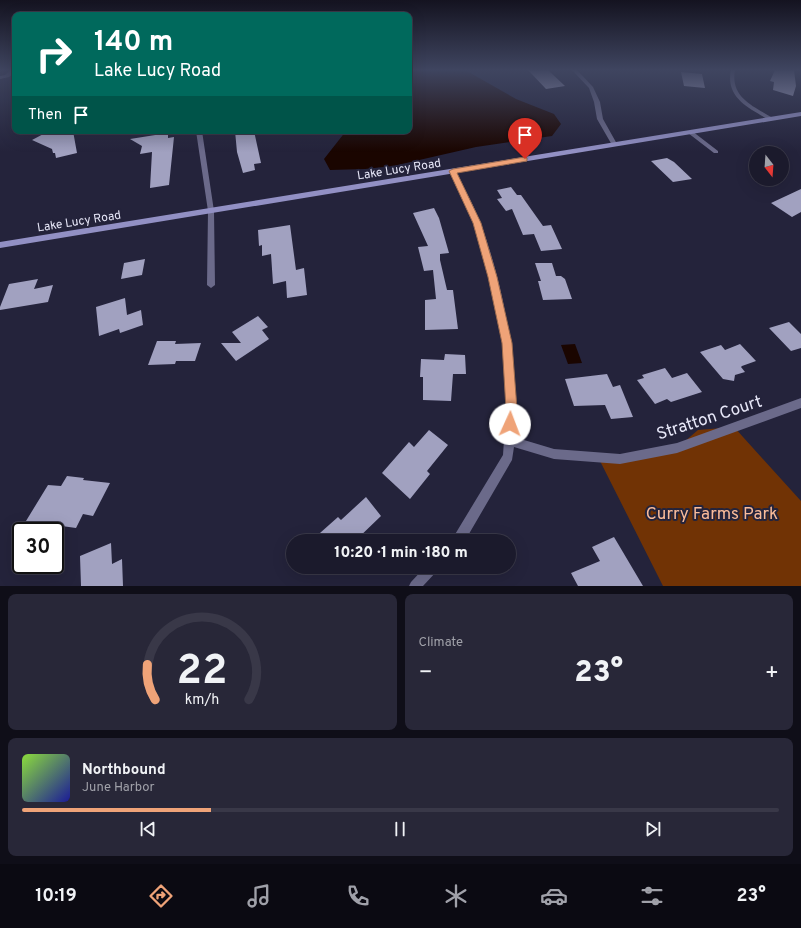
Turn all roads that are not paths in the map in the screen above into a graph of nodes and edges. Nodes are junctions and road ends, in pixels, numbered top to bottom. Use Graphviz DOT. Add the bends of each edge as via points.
graph roads {
  1 [pos="595,97"];
  2 [pos="740,97"];
  3 [pos="801,114"];
  4 [pos="771,119"];
  5 [pos="690,132"];
  6 [pos="199,134"];
  7 [pos="614,144"];
  8 [pos="716,152"];
  9 [pos="453,171"];
  10 [pos="211,211"];
  11 [pos="0,245"];
  12 [pos="211,285"];
  13 [pos="801,403"];
  14 [pos="509,440"];
  15 [pos="463,534"];
  16 [pos="426,574"];
  17 [pos="415,586"];
  1 -- 7 [label="street" via="600,119"];
  2 -- 4 [label="street"];
  3 -- 4 [label="street, Lake Lucy Road"];
  4 -- 5 [label="street, Lake Lucy Road"];
  5 -- 7 [label="street, Lake Lucy Road"];
  5 -- 8 [label="street"];
  6 -- 10 [label="street"];
  7 -- 9 [label="street, Lake Lucy Road"];
  9 -- 10 [label="street, Lake Lucy Road"];
  9 -- 14 [label="street" via="477,223 493,277 507,343 511,409"];
  10 -- 11 [label="street, Lake Lucy Road"];
  10 -- 12 [label="street"];
  13 -- 14 [label="street, Stratton Court" via="678,448 620,459 554,454"];
  14 -- 15 [label="street" via="508,456"];
  16 -- 17 [label="street"];
}
